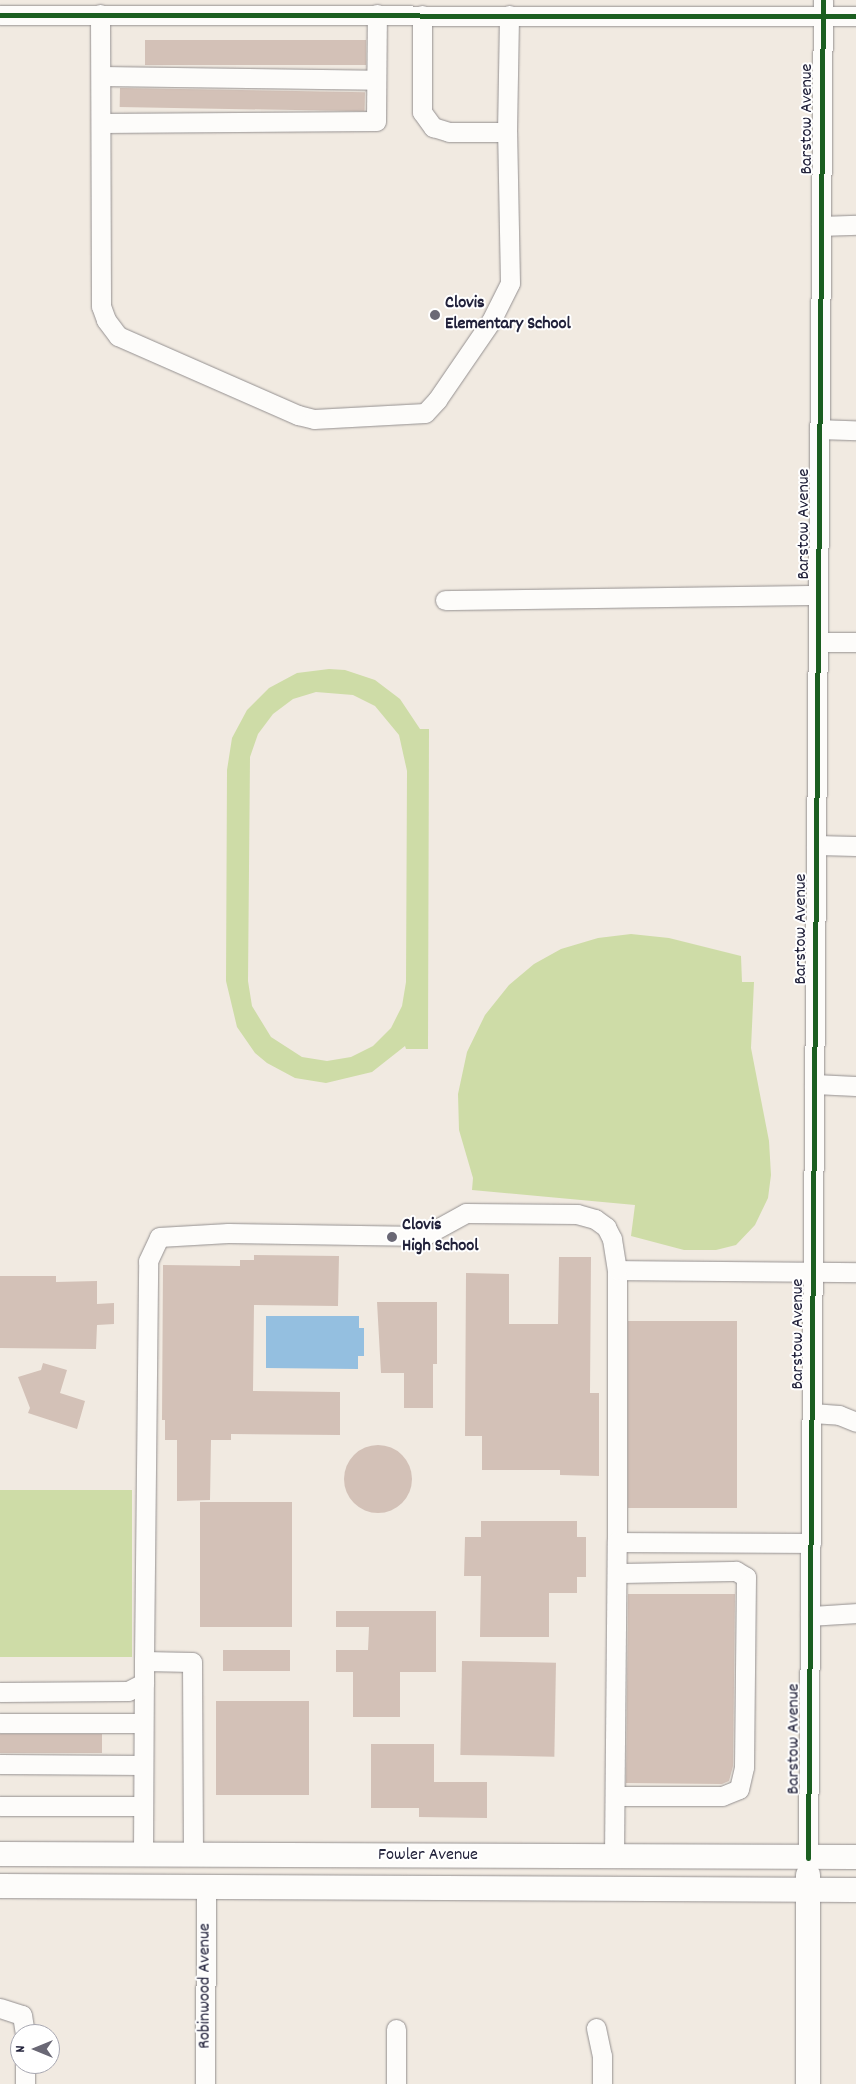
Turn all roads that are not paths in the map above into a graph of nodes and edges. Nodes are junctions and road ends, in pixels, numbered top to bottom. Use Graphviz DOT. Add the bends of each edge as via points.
graph roads {
  1 [pos="278,7"];
  2 [pos="822,8"];
  3 [pos="0,14"];
  4 [pos="100,14"];
  5 [pos="377,14"];
  6 [pos="422,15"];
  7 [pos="509,15"];
  8 [pos="856,16"];
  9 [pos="101,76"];
  10 [pos="376,80"];
  11 [pos="102,123"];
  12 [pos="507,132"];
  13 [pos="821,226"];
  14 [pos="856,226"];
  15 [pos="819,429"];
  16 [pos="856,430"];
  17 [pos="818,595"];
  18 [pos="445,600"];
  19 [pos="818,642"];
  20 [pos="856,642"];
  21 [pos="816,846"];
  22 [pos="856,846"];
  23 [pos="814,1084"];
  24 [pos="856,1086"];
  25 [pos="617,1270"];
  26 [pos="856,1272"];
  27 [pos="813,1273"];
  28 [pos="812,1413"];
  29 [pos="856,1422"];
  30 [pos="617,1542"];
  31 [pos="811,1542"];
  32 [pos="617,1573"];
  33 [pos="856,1613"];
  34 [pos="810,1616"];
  35 [pos="144,1661"];
  36 [pos="144,1683"];
  37 [pos="0,1692"];
  38 [pos="0,1723"];
  39 [pos="143,1724"];
  40 [pos="0,1764"];
  41 [pos="143,1764"];
  42 [pos="615,1796"];
  43 [pos="0,1806"];
  44 [pos="143,1806"];
  45 [pos="0,1854"];
  46 [pos="143,1854"];
  47 [pos="193,1855"];
  48 [pos="427,1856"];
  49 [pos="614,1856"];
  50 [pos="856,1857"];
  51 [pos="808,1858"];
  52 [pos="0,1873"];
  53 [pos="0,1886"];
  54 [pos="206,1887"];
  55 [pos="808,1890"];
  56 [pos="856,1890"];
  57 [pos="0,2008"];
  58 [pos="23,2024"];
  59 [pos="596,2028"];
  60 [pos="396,2029"];
  61 [pos="205,2084"];
  62 [pos="396,2084"];
  63 [pos="602,2084"];
  64 [pos="808,2084"];
  1 -- 4 [label="street"];
  1 -- 5 [label="street"];
  2 -- 7 [label="street"];
  2 -- 8 [label="street"];
  2 -- 13 [label="street, Barstow Avenue"];
  3 -- 4 [label="street"];
  4 -- 9 [label="street"];
  5 -- 6 [label="street"];
  5 -- 10 [label="street"];
  6 -- 7 [label="street"];
  6 -- 12 [label="street" via="422,112 433,127 449,132"];
  7 -- 12 [label="street"];
  9 -- 10 [label="street"];
  9 -- 11 [label="street"];
  10 -- 11 [label="street" via="376,121"];
  11 -- 12 [label="street" via="101,306 106,320 118,336 298,415 314,419 425,413 491,321 504,298 512,263"];
  13 -- 14 [label="street"];
  13 -- 15 [label="street, Barstow Avenue"];
  15 -- 16 [label="street"];
  15 -- 17 [label="street, Barstow Avenue"];
  17 -- 18 [label="street"];
  17 -- 19 [label="street, Barstow Avenue"];
  19 -- 20 [label="street"];
  19 -- 21 [label="street, Barstow Avenue"];
  21 -- 22 [label="street"];
  21 -- 23 [label="street, Barstow Avenue"];
  23 -- 24 [label="street"];
  23 -- 27 [label="street, Barstow Avenue"];
  25 -- 27 [label="street"];
  25 -- 30 [label="street"];
  25 -- 35 [label="street" via="612,1240 606,1227 595,1218 576,1214 466,1213 448,1220 424,1236 228,1233 160,1237 148,1261"];
  26 -- 27 [label="street"];
  27 -- 28 [label="street, Barstow Avenue"];
  28 -- 29 [label="street" via="839,1415"];
  28 -- 31 [label="street, Barstow Avenue"];
  30 -- 31 [label="street"];
  30 -- 32 [label="street"];
  31 -- 34 [label="street, Barstow Avenue"];
  32 -- 42 [label="street"];
  32 -- 42 [label="street" via="736,1571 746,1578 744,1767 739,1789 722,1796"];
  33 -- 34 [label="street"];
  34 -- 51 [label="street, Barstow Avenue"];
  35 -- 36 [label="street"];
  35 -- 47 [label="street" via="192,1662"];
  36 -- 37 [label="street" via="128,1691"];
  36 -- 39 [label="street"];
  38 -- 39 [label="street"];
  39 -- 41 [label="street"];
  40 -- 41 [label="street"];
  41 -- 44 [label="street"];
  42 -- 49 [label="street"];
  43 -- 44 [label="street"];
  44 -- 46 [label="street"];
  45 -- 46 [label="main road, Fowler Avenue"];
  46 -- 47 [label="main road, Fowler Avenue"];
  47 -- 48 [label="main road, Fowler Avenue"];
  47 -- 52 [label="main road" via="180,1870 167,1873"];
  48 -- 49 [label="main road, Fowler Avenue"];
  48 -- 54 [label="main road" via="338,1869 223,1869 215,1872"];
  49 -- 51 [label="main road, Fowler Avenue"];
  50 -- 51 [label="main road, Fowler Avenue"];
  51 -- 55 [label="main road, Barstow Avenue"];
  53 -- 54 [label="main road, Fowler Avenue"];
  54 -- 55 [label="main road, Fowler Avenue"];
  54 -- 61 [label="street, Robinwood Avenue"];
  55 -- 56 [label="main road, Fowler Avenue"];
  55 -- 64 [label="main road, Barstow Avenue"];
  57 -- 58 [label="street" via="22,2015"];
  59 -- 63 [label="street" via="602,2056"];
  60 -- 62 [label="street"];
}
